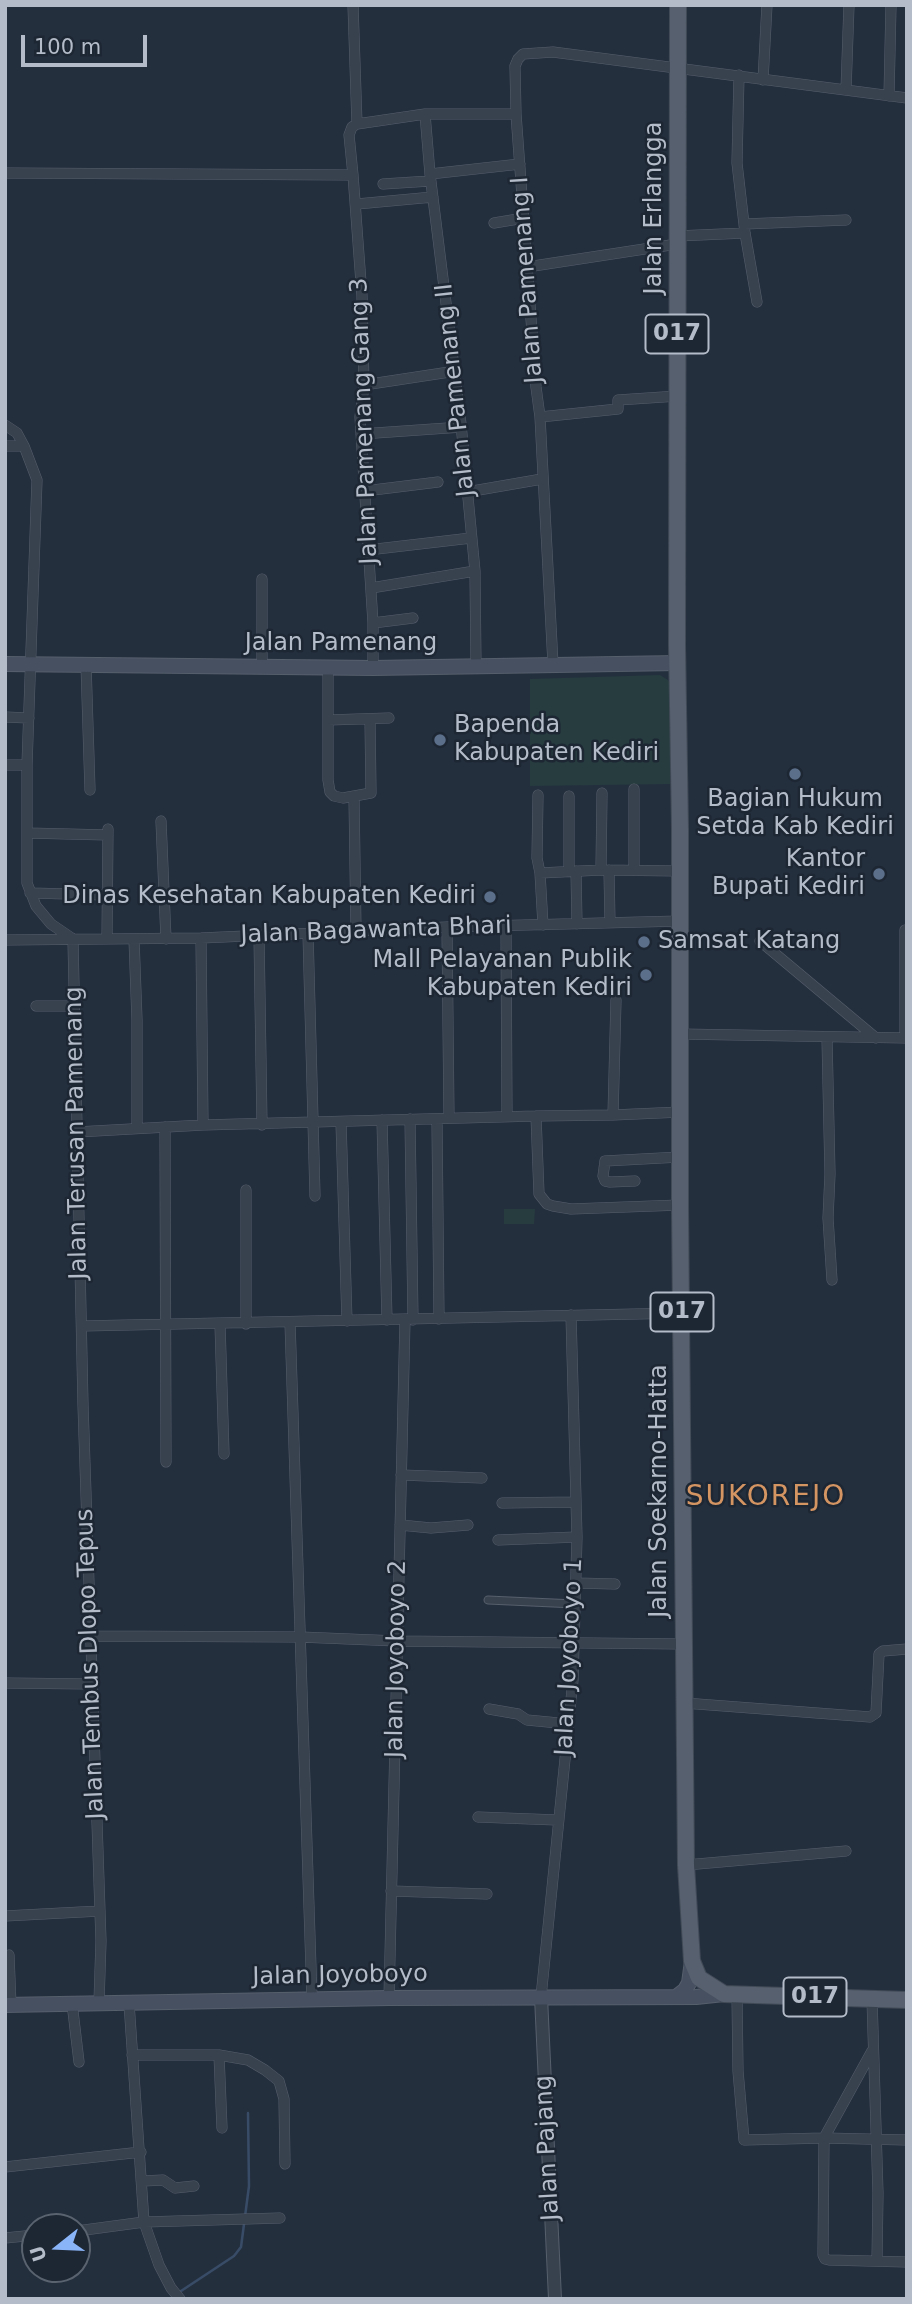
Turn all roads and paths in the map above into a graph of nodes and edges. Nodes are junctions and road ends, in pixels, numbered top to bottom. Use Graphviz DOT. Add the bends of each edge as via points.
graph roads {
  1 [pos="353,5"];
  2 [pos="678,5"];
  3 [pos="767,5"];
  4 [pos="849,5"];
  5 [pos="891,5"];
  6 [pos="677,69"];
  7 [pos="739,75"];
  8 [pos="763,80"];
  9 [pos="846,90"];
  10 [pos="889,96"];
  11 [pos="907,98"];
  12 [pos="425,114"];
  13 [pos="516,114"];
  14 [pos="356,124"];
  15 [pos="520,164"];
  16 [pos="5,173"];
  17 [pos="353,175"];
  18 [pos="430,178"];
  19 [pos="383,184"];
  20 [pos="433,197"];
  21 [pos="357,204"];
  22 [pos="524,218"];
  23 [pos="846,220"];
  24 [pos="494,223"];
  25 [pos="744,228"];
  26 [pos="677,240"];
  27 [pos="527,267"];
  28 [pos="757,302"];
  29 [pos="456,371"];
  30 [pos="363,385"];
  31 [pos="678,396"];
  32 [pos="540,417"];
  33 [pos="5,425"];
  34 [pos="462,427"];
  35 [pos="361,434"];
  36 [pos="5,446"];
  37 [pos="24,446"];
  38 [pos="542,479"];
  39 [pos="438,482"];
  40 [pos="365,491"];
  41 [pos="467,492"];
  42 [pos="471,538"];
  43 [pos="368,550"];
  44 [pos="475,571"];
  45 [pos="262,579"];
  46 [pos="371,588"];
  47 [pos="413,618"];
  48 [pos="373,623"];
  49 [pos="5,663"];
  50 [pos="678,663"];
  51 [pos="30,664"];
  52 [pos="86,664"];
  53 [pos="552,664"];
  54 [pos="476,666"];
  55 [pos="262,667"];
  56 [pos="328,668"];
  57 [pos="373,668"];
  58 [pos="5,717"];
  59 [pos="29,718"];
  60 [pos="389,718"];
  61 [pos="370,719"];
  62 [pos="328,720"];
  63 [pos="5,765"];
  64 [pos="27,765"];
  65 [pos="634,789"];
  66 [pos="90,790"];
  67 [pos="602,793"];
  68 [pos="538,795"];
  69 [pos="569,796"];
  70 [pos="354,797"];
  71 [pos="160,821"];
  72 [pos="27,833"];
  73 [pos="605,870"];
  74 [pos="634,870"];
  75 [pos="572,871"];
  76 [pos="680,871"];
  77 [pos="540,873"];
  78 [pos="30,893"];
  79 [pos="107,895"];
  80 [pos="680,921"];
  81 [pos="610,923"];
  82 [pos="577,924"];
  83 [pos="543,925"];
  84 [pos="506,926"];
  85 [pos="447,927"];
  86 [pos="905,930"];
  87 [pos="356,931"];
  88 [pos="308,933"];
  89 [pos="259,934"];
  90 [pos="201,938"];
  91 [pos="107,939"];
  92 [pos="166,939"];
  93 [pos="5,940"];
  94 [pos="73,940"];
  95 [pos="134,940"];
  96 [pos="760,941"];
  97 [pos="616,1000"];
  98 [pos="36,1006"];
  99 [pos="74,1006"];
  100 [pos="680,1034"];
  101 [pos="827,1038"];
  102 [pos="877,1038"];
  103 [pos="906,1038"];
  104 [pos="681,1112"];
  105 [pos="613,1115"];
  106 [pos="536,1116"];
  107 [pos="507,1117"];
  108 [pos="449,1118"];
  109 [pos="410,1119"];
  110 [pos="437,1119"];
  111 [pos="382,1120"];
  112 [pos="341,1122"];
  113 [pos="312,1123"];
  114 [pos="203,1125"];
  115 [pos="262,1125"];
  116 [pos="165,1127"];
  117 [pos="137,1128"];
  118 [pos="77,1132"];
  119 [pos="680,1157"];
  120 [pos="635,1181"];
  121 [pos="246,1190"];
  122 [pos="315,1196"];
  123 [pos="680,1205"];
  124 [pos="832,1280"];
  125 [pos="682,1313"];
  126 [pos="572,1315"];
  127 [pos="439,1319"];
  128 [pos="387,1320"];
  129 [pos="409,1320"];
  130 [pos="347,1321"];
  131 [pos="290,1322"];
  132 [pos="220,1324"];
  133 [pos="246,1324"];
  134 [pos="82,1325"];
  135 [pos="166,1325"];
  136 [pos="224,1454"];
  137 [pos="166,1462"];
  138 [pos="401,1475"];
  139 [pos="482,1478"];
  140 [pos="576,1502"];
  141 [pos="502,1503"];
  142 [pos="400,1525"];
  143 [pos="468,1525"];
  144 [pos="577,1537"];
  145 [pos="498,1540"];
  146 [pos="576,1583"];
  147 [pos="615,1584"];
  148 [pos="488,1600"];
  149 [pos="575,1604"];
  150 [pos="90,1636"];
  151 [pos="300,1637"];
  152 [pos="397,1641"];
  153 [pos="574,1643"];
  154 [pos="684,1644"];
  155 [pos="907,1649"];
  156 [pos="5,1683"];
  157 [pos="91,1684"];
  158 [pos="684,1703"];
  159 [pos="489,1709"];
  160 [pos="569,1724"];
  161 [pos="478,1817"];
  162 [pos="557,1820"];
  163 [pos="846,1851"];
  164 [pos="686,1865"];
  165 [pos="391,1891"];
  166 [pos="487,1894"];
  167 [pos="100,1911"];
  168 [pos="5,1916"];
  169 [pos="9,1955"];
  170 [pos="692,1961"];
  171 [pos="730,1995"];
  172 [pos="541,1997"];
  173 [pos="676,1997"];
  174 [pos="389,1998"];
  175 [pos="312,1999"];
  176 [pos="872,1999"];
  177 [pos="907,2000"];
  178 [pos="99,2002"];
  179 [pos="72,2003"];
  180 [pos="129,2003"];
  181 [pos="8,2005"];
  182 [pos="872,2051"];
  183 [pos="132,2055"];
  184 [pos="219,2055"];
  185 [pos="79,2062"];
  186 [pos="222,2128"];
  187 [pos="824,2138"];
  188 [pos="875,2139"];
  189 [pos="907,2140"];
  190 [pos="141,2152"];
  191 [pos="285,2164"];
  192 [pos="5,2167"];
  193 [pos="143,2181"];
  194 [pos="194,2186"];
  195 [pos="280,2218"];
  196 [pos="144,2222"];
  197 [pos="91,2229"];
  198 [pos="877,2261"];
  199 [pos="907,2262"];
  200 [pos="180,2299"];
  201 [pos="555,2299"];
  1 -- 14 [label="street, Jalan Pamenang Gang 3"];
  2 -- 6 [label="main road, Jalan Erlangga / 017"];
  3 -- 8 [label="street"];
  4 -- 9 [label="street"];
  5 -- 10 [label="street"];
  6 -- 7 [label="street"];
  6 -- 13 [label="street, Jalan Pamenang I" via="553,52 523,54 514,66"];
  6 -- 26 [label="main road, Jalan Erlangga / 017"];
  7 -- 8 [label="street"];
  7 -- 25 [label="street" via="736,140"];
  8 -- 9 [label="street"];
  9 -- 10 [label="street"];
  10 -- 11 [label="street"];
  12 -- 13 [label="street"];
  12 -- 14 [label="street"];
  12 -- 18 [label="street, Jalan Pamenang II"];
  13 -- 15 [label="street, Jalan Pamenang I"];
  14 -- 17 [label="street, Jalan Pamenang Gang 3" via="349,135"];
  15 -- 18 [label="street"];
  15 -- 22 [label="street, Jalan Pamenang I"];
  16 -- 17 [label="street"];
  17 -- 21 [label="street, Jalan Pamenang Gang 3"];
  18 -- 19 [label="street"];
  18 -- 20 [label="street, Jalan Pamenang II"];
  20 -- 21 [label="street"];
  20 -- 29 [label="street, Jalan Pamenang II"];
  21 -- 30 [label="street, Jalan Pamenang Gang 3"];
  22 -- 24 [label="street"];
  22 -- 27 [label="street, Jalan Pamenang I"];
  23 -- 25 [label="street"];
  25 -- 26 [label="street"];
  25 -- 28 [label="street"];
  26 -- 27 [label="street"];
  26 -- 31 [label="main road, Jalan Erlangga / 017"];
  27 -- 32 [label="street, Jalan Pamenang I"];
  29 -- 30 [label="street"];
  29 -- 34 [label="street, Jalan Pamenang II"];
  30 -- 35 [label="street, Jalan Pamenang Gang 3"];
  31 -- 32 [label="street" via="618,400 618,409"];
  31 -- 50 [label="main road, Jalan Erlangga / 017"];
  32 -- 38 [label="street, Jalan Pamenang I"];
  33 -- 37 [label="street" via="17,433"];
  34 -- 35 [label="street"];
  34 -- 41 [label="street, Jalan Pamenang II"];
  35 -- 40 [label="street, Jalan Pamenang Gang 3"];
  36 -- 37 [label="street"];
  37 -- 51 [label="street" via="37,480"];
  38 -- 41 [label="street"];
  38 -- 53 [label="street, Jalan Pamenang I"];
  39 -- 40 [label="street"];
  40 -- 43 [label="street, Jalan Pamenang Gang 3"];
  41 -- 42 [label="street, Jalan Pamenang II"];
  42 -- 43 [label="street"];
  42 -- 44 [label="street, Jalan Pamenang II"];
  43 -- 46 [label="street, Jalan Pamenang Gang 3"];
  44 -- 46 [label="street"];
  44 -- 54 [label="street, Jalan Pamenang II"];
  45 -- 55 [label="street"];
  46 -- 48 [label="street, Jalan Pamenang Gang 3"];
  47 -- 48 [label="street"];
  48 -- 57 [label="street, Jalan Pamenang Gang 3"];
  49 -- 51 [label="main road, Jalan Pamenang"];
  50 -- 53 [label="main road, Jalan Pamenang"];
  50 -- 76 [label="main road, Jalan Soekarno-Hatta / 017"];
  51 -- 52 [label="main road, Jalan Pamenang"];
  51 -- 59 [label="street"];
  52 -- 55 [label="main road, Jalan Pamenang"];
  52 -- 66 [label="street"];
  53 -- 54 [label="main road, Jalan Pamenang"];
  54 -- 57 [label="main road, Jalan Pamenang"];
  55 -- 56 [label="main road, Jalan Pamenang"];
  56 -- 57 [label="main road, Jalan Pamenang"];
  56 -- 62 [label="street"];
  58 -- 59 [label="street"];
  59 -- 64 [label="street"];
  60 -- 61 [label="street"];
  61 -- 62 [label="street"];
  61 -- 70 [label="street" via="372,788 369,794"];
  62 -- 70 [label="street" via="330,792"];
  63 -- 64 [label="street"];
  64 -- 72 [label="street"];
  65 -- 74 [label="street"];
  67 -- 73 [label="street"];
  68 -- 77 [label="street"];
  69 -- 75 [label="street"];
  70 -- 87 [label="street"];
  71 -- 92 [label="street"];
  72 -- 78 [label="street"];
  72 -- 79 [label="street" via="108,832"];
  73 -- 74 [label="street"];
  73 -- 75 [label="street"];
  73 -- 81 [label="street"];
  74 -- 76 [label="street"];
  75 -- 77 [label="street"];
  75 -- 82 [label="street"];
  76 -- 80 [label="main road, Jalan Soekarno-Hatta / 017"];
  77 -- 83 [label="street"];
  78 -- 79 [label="street"];
  78 -- 94 [label="street" via="51,924"];
  79 -- 91 [label="street"];
  80 -- 81 [label="street, Jalan Bagawanta Bhari"];
  80 -- 100 [label="main road, Jalan Soekarno-Hatta / 017"];
  81 -- 82 [label="street, Jalan Bagawanta Bhari"];
  82 -- 83 [label="street, Jalan Bagawanta Bhari"];
  83 -- 84 [label="street, Jalan Bagawanta Bhari"];
  84 -- 85 [label="street, Jalan Bagawanta Bhari"];
  84 -- 107 [label="street"];
  85 -- 87 [label="street, Jalan Bagawanta Bhari"];
  85 -- 108 [label="street"];
  86 -- 103 [label="street"];
  87 -- 88 [label="street, Jalan Bagawanta Bhari"];
  88 -- 89 [label="street, Jalan Bagawanta Bhari"];
  88 -- 113 [label="street"];
  89 -- 90 [label="street, Jalan Bagawanta Bhari"];
  89 -- 115 [label="street"];
  90 -- 92 [label="street, Jalan Bagawanta Bhari"];
  90 -- 114 [label="street"];
  91 -- 94 [label="street, Jalan Bagawanta Bhari"];
  91 -- 95 [label="street, Jalan Bagawanta Bhari"];
  92 -- 95 [label="street, Jalan Bagawanta Bhari"];
  93 -- 94 [label="street, Jalan Bagawanta Bhari"];
  94 -- 99 [label="street, Jalan Terusan Pamenang"];
  95 -- 117 [label="street"];
  96 -- 102 [label="street"];
  97 -- 105 [label="street"];
  98 -- 99 [label="street"];
  99 -- 118 [label="street, Jalan Terusan Pamenang"];
  100 -- 101 [label="street"];
  100 -- 104 [label="main road, Jalan Soekarno-Hatta / 017"];
  101 -- 102 [label="street"];
  101 -- 124 [label="street"];
  102 -- 103 [label="street"];
  104 -- 105 [label="street"];
  104 -- 119 [label="main road, Jalan Soekarno-Hatta / 017"];
  105 -- 106 [label="street"];
  106 -- 107 [label="street"];
  106 -- 123 [label="street" via="539,1194 547,1204 571,1209"];
  107 -- 108 [label="street"];
  108 -- 110 [label="street"];
  109 -- 110 [label="street"];
  109 -- 111 [label="street"];
  109 -- 129 [label="street, Jalan Joyoboyo 2"];
  110 -- 127 [label="street"];
  111 -- 112 [label="street"];
  111 -- 128 [label="street"];
  112 -- 113 [label="street"];
  112 -- 130 [label="street"];
  113 -- 115 [label="street"];
  113 -- 122 [label="street"];
  114 -- 115 [label="street"];
  114 -- 116 [label="street"];
  116 -- 117 [label="street"];
  116 -- 135 [label="street"];
  117 -- 118 [label="street"];
  118 -- 134 [label="street, Jalan Terusan Pamenang"];
  119 -- 120 [label="street" via="605,1161 605,1181"];
  119 -- 123 [label="main road, Jalan Soekarno-Hatta / 017"];
  121 -- 133 [label="street"];
  123 -- 125 [label="main road, Jalan Soekarno-Hatta / 017"];
  125 -- 126 [label="street"];
  125 -- 154 [label="main road, Jalan Soekarno-Hatta / 017"];
  126 -- 127 [label="street"];
  126 -- 140 [label="street, Jalan Joyoboyo 1"];
  127 -- 129 [label="street"];
  128 -- 129 [label="street"];
  128 -- 130 [label="street"];
  129 -- 138 [label="street, Jalan Joyoboyo 2"];
  130 -- 131 [label="street"];
  131 -- 133 [label="street"];
  131 -- 151 [label="street"];
  132 -- 133 [label="street"];
  132 -- 135 [label="street"];
  132 -- 136 [label="street"];
  134 -- 135 [label="street"];
  134 -- 150 [label="street, Jalan Tembus Dlopo Tepus"];
  135 -- 137 [label="street"];
  138 -- 139 [label="street"];
  138 -- 142 [label="street, Jalan Joyoboyo 2"];
  140 -- 141 [label="street"];
  140 -- 144 [label="street, Jalan Joyoboyo 1"];
  142 -- 143 [label="street"];
  142 -- 152 [label="street, Jalan Joyoboyo 2"];
  144 -- 145 [label="street"];
  144 -- 146 [label="street, Jalan Joyoboyo 1"];
  146 -- 147 [label="street"];
  146 -- 149 [label="street, Jalan Joyoboyo 1"];
  148 -- 149 [label="street"];
  149 -- 153 [label="street, Jalan Joyoboyo 1"];
  150 -- 151 [label="street"];
  150 -- 157 [label="street, Jalan Tembus Dlopo Tepus"];
  151 -- 152 [label="street"];
  151 -- 175 [label="street"];
  152 -- 153 [label="street"];
  152 -- 165 [label="street, Jalan Joyoboyo 2"];
  153 -- 154 [label="street"];
  153 -- 160 [label="street, Jalan Joyoboyo 1"];
  154 -- 158 [label="main road, Jalan Soekarno-Hatta / 017"];
  155 -- 158 [label="street" via="879,1654 876,1713 870,1717"];
  156 -- 157 [label="street"];
  157 -- 167 [label="street, Jalan Tembus Dlopo Tepus"];
  158 -- 164 [label="main road, Jalan Soekarno-Hatta / 017"];
  159 -- 160 [label="street" via="519,1714 527,1720"];
  160 -- 162 [label="street, Jalan Joyoboyo 1"];
  161 -- 162 [label="street"];
  162 -- 172 [label="street, Jalan Joyoboyo 1"];
  163 -- 164 [label="street"];
  164 -- 170 [label="main road, Jalan Soekarno-Hatta / 017"];
  165 -- 166 [label="street"];
  165 -- 174 [label="street, Jalan Joyoboyo 2"];
  167 -- 168 [label="street"];
  167 -- 178 [label="street, Jalan Tembus Dlopo Tepus"];
  169 -- 181 [label="street"];
  170 -- 171 [label="main road" via="699,1978"];
  170 -- 173 [label="main road" via="689,1983"];
  171 -- 173 [label="main road, Jalan Joyoboyo"];
  171 -- 176 [label="main road, 017"];
  171 -- 187 [label="street" via="744,2140"];
  172 -- 173 [label="main road, Jalan Joyoboyo"];
  172 -- 174 [label="main road, Jalan Joyoboyo"];
  172 -- 201 [label="street, Jalan Pajang"];
  174 -- 175 [label="main road, Jalan Joyoboyo"];
  175 -- 180 [label="main road, Jalan Joyoboyo"];
  176 -- 177 [label="main road, 017"];
  176 -- 182 [label="street"];
  178 -- 179 [label="main road, Jalan Joyoboyo"];
  178 -- 180 [label="main road, Jalan Joyoboyo"];
  179 -- 181 [label="main road, Jalan Joyoboyo"];
  179 -- 185 [label="street"];
  180 -- 183 [label="street"];
  182 -- 187 [label="street"];
  182 -- 188 [label="street"];
  183 -- 184 [label="street"];
  183 -- 190 [label="street"];
  184 -- 186 [label="street"];
  184 -- 191 [label="street" via="248,2060 279,2081 284,2099"];
  187 -- 188 [label="street"];
  187 -- 198 [label="street" via="823,2255 829,2260"];
  188 -- 189 [label="street"];
  188 -- 198 [label="street"];
  190 -- 192 [label="street"];
  190 -- 193 [label="street"];
  193 -- 194 [label="street" via="163,2180 175,2188"];
  193 -- 196 [label="street"];
  195 -- 196 [label="street"];
  196 -- 197 [label="street"];
  196 -- 200 [label="street" via="149,2242"];
  198 -- 199 [label="street"];
}
